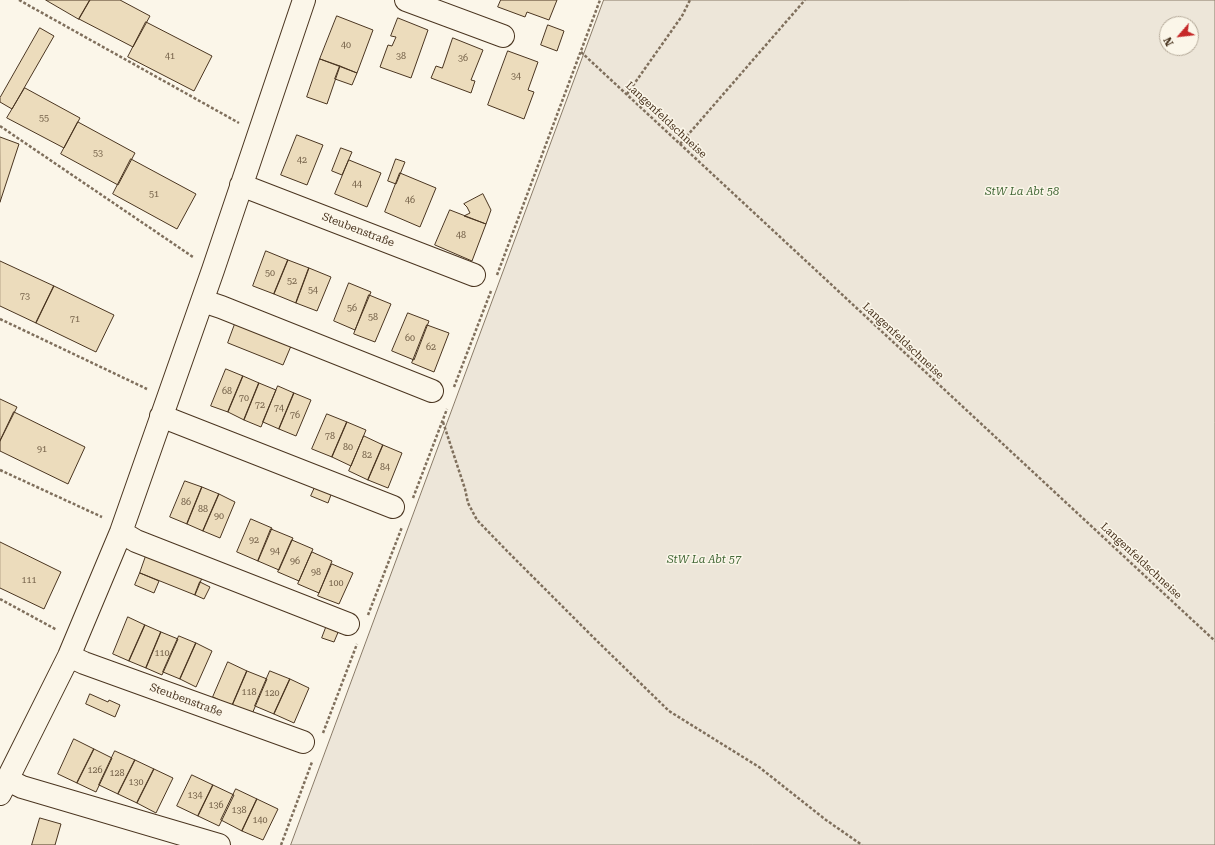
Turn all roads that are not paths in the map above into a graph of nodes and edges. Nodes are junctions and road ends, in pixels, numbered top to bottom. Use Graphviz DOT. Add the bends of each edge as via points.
graph roads {
  1 [pos="304,0"];
  2 [pos="406,0"];
  3 [pos="503,36"];
  4 [pos="241,185"];
  5 [pos="484,279"];
  6 [pos="202,301"];
  7 [pos="445,395"];
  8 [pos="165,407"];
  9 [pos="402,506"];
  10 [pos="122,529"];
  11 [pos="354,631"];
  12 [pos="73,649"];
  13 [pos="308,749"];
  14 [pos="4,787"];
  15 [pos="219,845"];
  1 -- 4 [label="street"];
  2 -- 3 [label="street"];
  4 -- 5 [label="street, Steubenstraße"];
  4 -- 6 [label="street"];
  6 -- 7 [label="street"];
  6 -- 8 [label="street"];
  8 -- 9 [label="street"];
  8 -- 10 [label="street"];
  10 -- 11 [label="street" via="136,541"];
  10 -- 12 [label="street"];
  12 -- 13 [label="street, Steubenstraße" via="84,663"];
  12 -- 14 [label="street"];
  14 -- 15 [label="street" via="22,786"];
}
